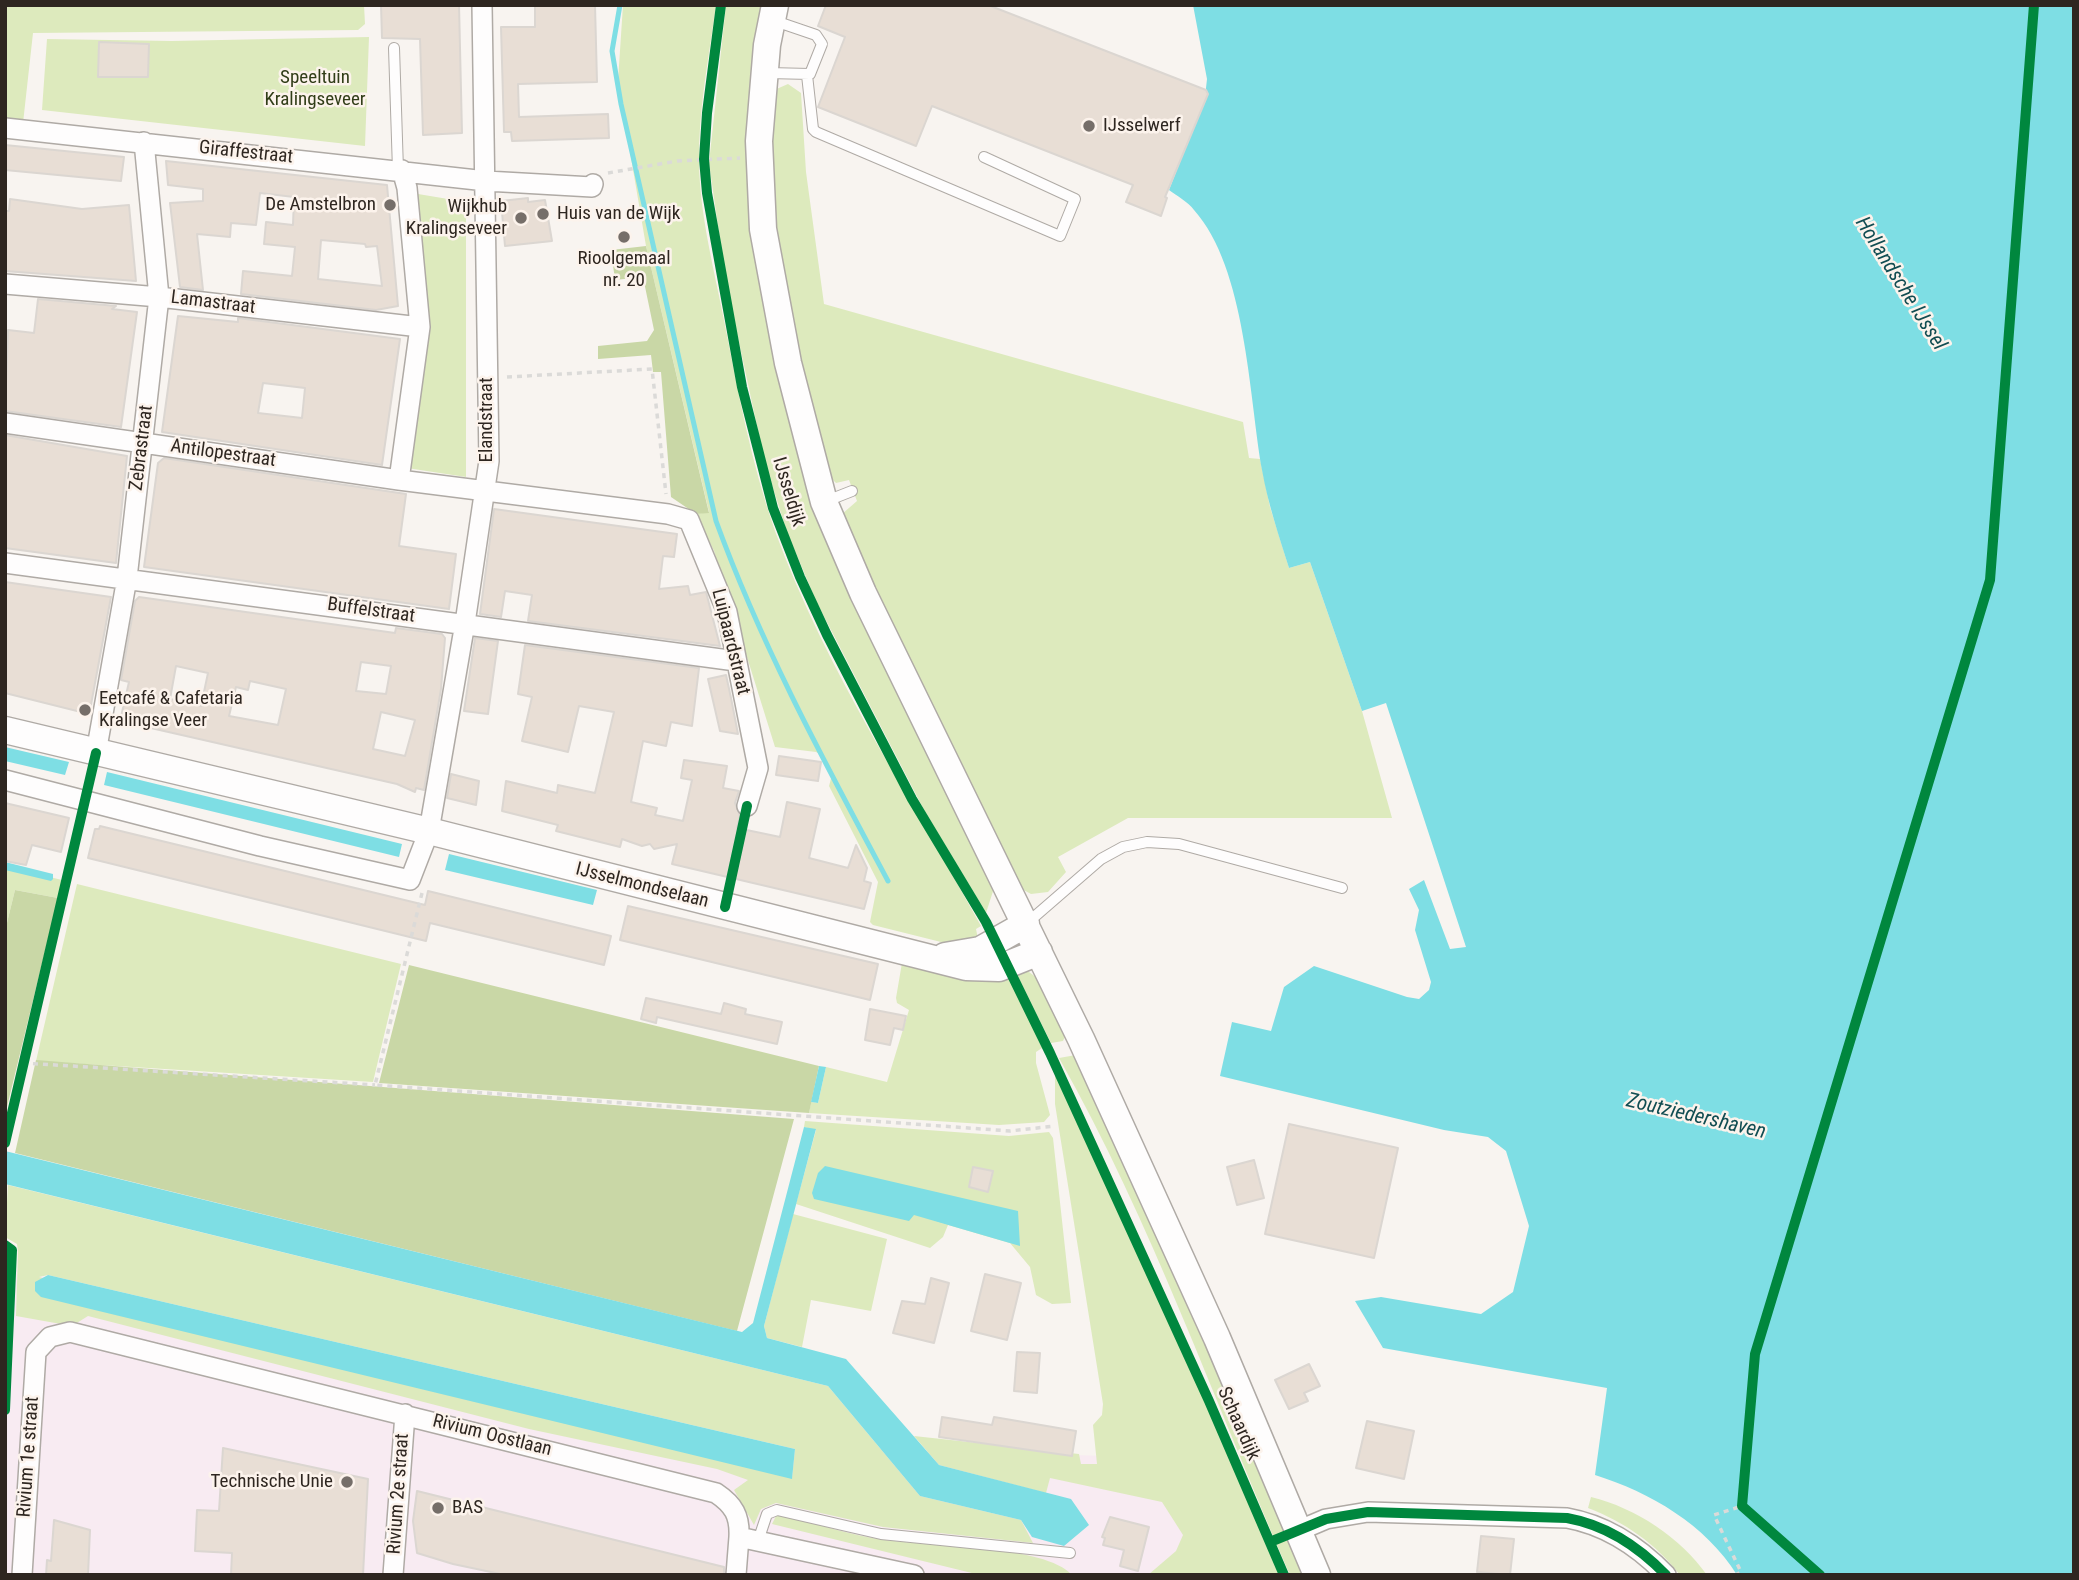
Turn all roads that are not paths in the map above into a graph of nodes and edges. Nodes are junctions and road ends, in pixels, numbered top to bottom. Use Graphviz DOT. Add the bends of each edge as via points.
graph roads {
  1 [pos="482,5"];
  2 [pos="774,13"];
  3 [pos="394,48"];
  4 [pos="764,72"];
  5 [pos="807,75"];
  6 [pos="5,128"];
  7 [pos="144,142"];
  8 [pos="984,157"];
  9 [pos="399,170"];
  10 [pos="486,181"];
  11 [pos="593,184"];
  12 [pos="5,284"];
  13 [pos="159,297"];
  14 [pos="420,327"];
  15 [pos="5,423"];
  16 [pos="143,443"];
  17 [pos="399,480"];
  18 [pos="484,489"];
  19 [pos="852,491"];
  20 [pos="824,502"];
  21 [pos="5,563"];
  22 [pos="127,578"];
  23 [pos="465,623"];
  24 [pos="736,661"];
  25 [pos="5,730"];
  26 [pos="96,753"];
  27 [pos="5,780"];
  28 [pos="747,806"];
  29 [pos="429,831"];
  30 [pos="1342,888"];
  31 [pos="1026,924"];
  32 [pos="1039,951"];
  33 [pos="937,957"];
  34 [pos="43,1342"];
  35 [pos="405,1414"];
  36 [pos="1300,1530"];
  37 [pos="748,1539"];
  38 [pos="1070,1553"];
  39 [pos="22,1575"];
  40 [pos="393,1575"];
  41 [pos="736,1575"];
  42 [pos="914,1575"];
  43 [pos="1317,1575"];
  44 [pos="1666,1575"];
  1 -- 10 [label="street, Elandstraat"];
  2 -- 4 [label="street, IJsseldijk"];
  2 -- 5 [label="lane" via="819,38 822,44"];
  3 -- 9 [label="lane"];
  4 -- 5 [label="lane"];
  4 -- 20 [label="street, IJsseldijk" via="759,141 763,229 788,363"];
  5 -- 8 [label="lane" via="816,132 1060,236 1074,199"];
  6 -- 7 [label="street, Giraffestraat"];
  7 -- 9 [label="street, Giraffestraat"];
  7 -- 13 [label="street, Zebrastraat"];
  9 -- 10 [label="street, Giraffestraat"];
  9 -- 14 [label="street" via="407,188"];
  10 -- 11 [label="street, Giraffestraat"];
  10 -- 18 [label="street, Elandstraat" via="489,461"];
  12 -- 13 [label="street, Lamastraat"];
  13 -- 14 [label="street, Lamastraat"];
  13 -- 16 [label="street, Zebrastraat"];
  14 -- 17 [label="street"];
  15 -- 16 [label="street, Antilopestraat"];
  16 -- 17 [label="street, Antilopestraat"];
  16 -- 22 [label="street, Zebrastraat"];
  17 -- 18 [label="street, Antilopestraat"];
  18 -- 23 [label="street, Elandstraat"];
  18 -- 24 [label="street, Luipaardstraat" via="689,520 727,612"];
  19 -- 20 [label="lane"];
  20 -- 31 [label="street, IJsseldijk" via="863,593"];
  21 -- 22 [label="street, Buffelstraat"];
  22 -- 23 [label="street, Buffelstraat"];
  22 -- 26 [label="street, Zebrastraat"];
  23 -- 24 [label="street, Buffelstraat"];
  23 -- 29 [label="street, Elandstraat"];
  24 -- 28 [label="street, Luipaardstraat" via="758,768"];
  25 -- 26 [label="street, IJsselmondselaan"];
  26 -- 29 [label="street, IJsselmondselaan"];
  27 -- 29 [label="street" via="410,880"];
  29 -- 33 [label="street, IJsselmondselaan"];
  30 -- 31 [label="lane" via="1179,844 1147,842 1123,847 1101,859"];
  31 -- 32 [label="street, Schaardijk"];
  31 -- 33 [label="street, IJsselmondselaan" via="980,950"];
  32 -- 33 [label="street, IJsselmondselaan" via="990,969"];
  32 -- 36 [label="street, Schaardijk"];
  34 -- 35 [label="street, Rivium Oostlaan" via="70,1332"];
  34 -- 39 [label="street, Rivium 1e straat" via="35,1359"];
  35 -- 37 [label="street, Rivium Oostlaan" via="716,1493 730,1503"];
  35 -- 40 [label="street, Rivium 2e straat"];
  36 -- 43 [label="street, Schaardijk"];
  36 -- 44 [label="street" via="1326,1519 1368,1512 1567,1518 1620,1537"];
  37 -- 38 [label="lane" via="767,1514 777,1510 881,1534"];
  37 -- 41 [label="street, Rivium Oostlaan"];
  37 -- 42 [label="street"];
}
